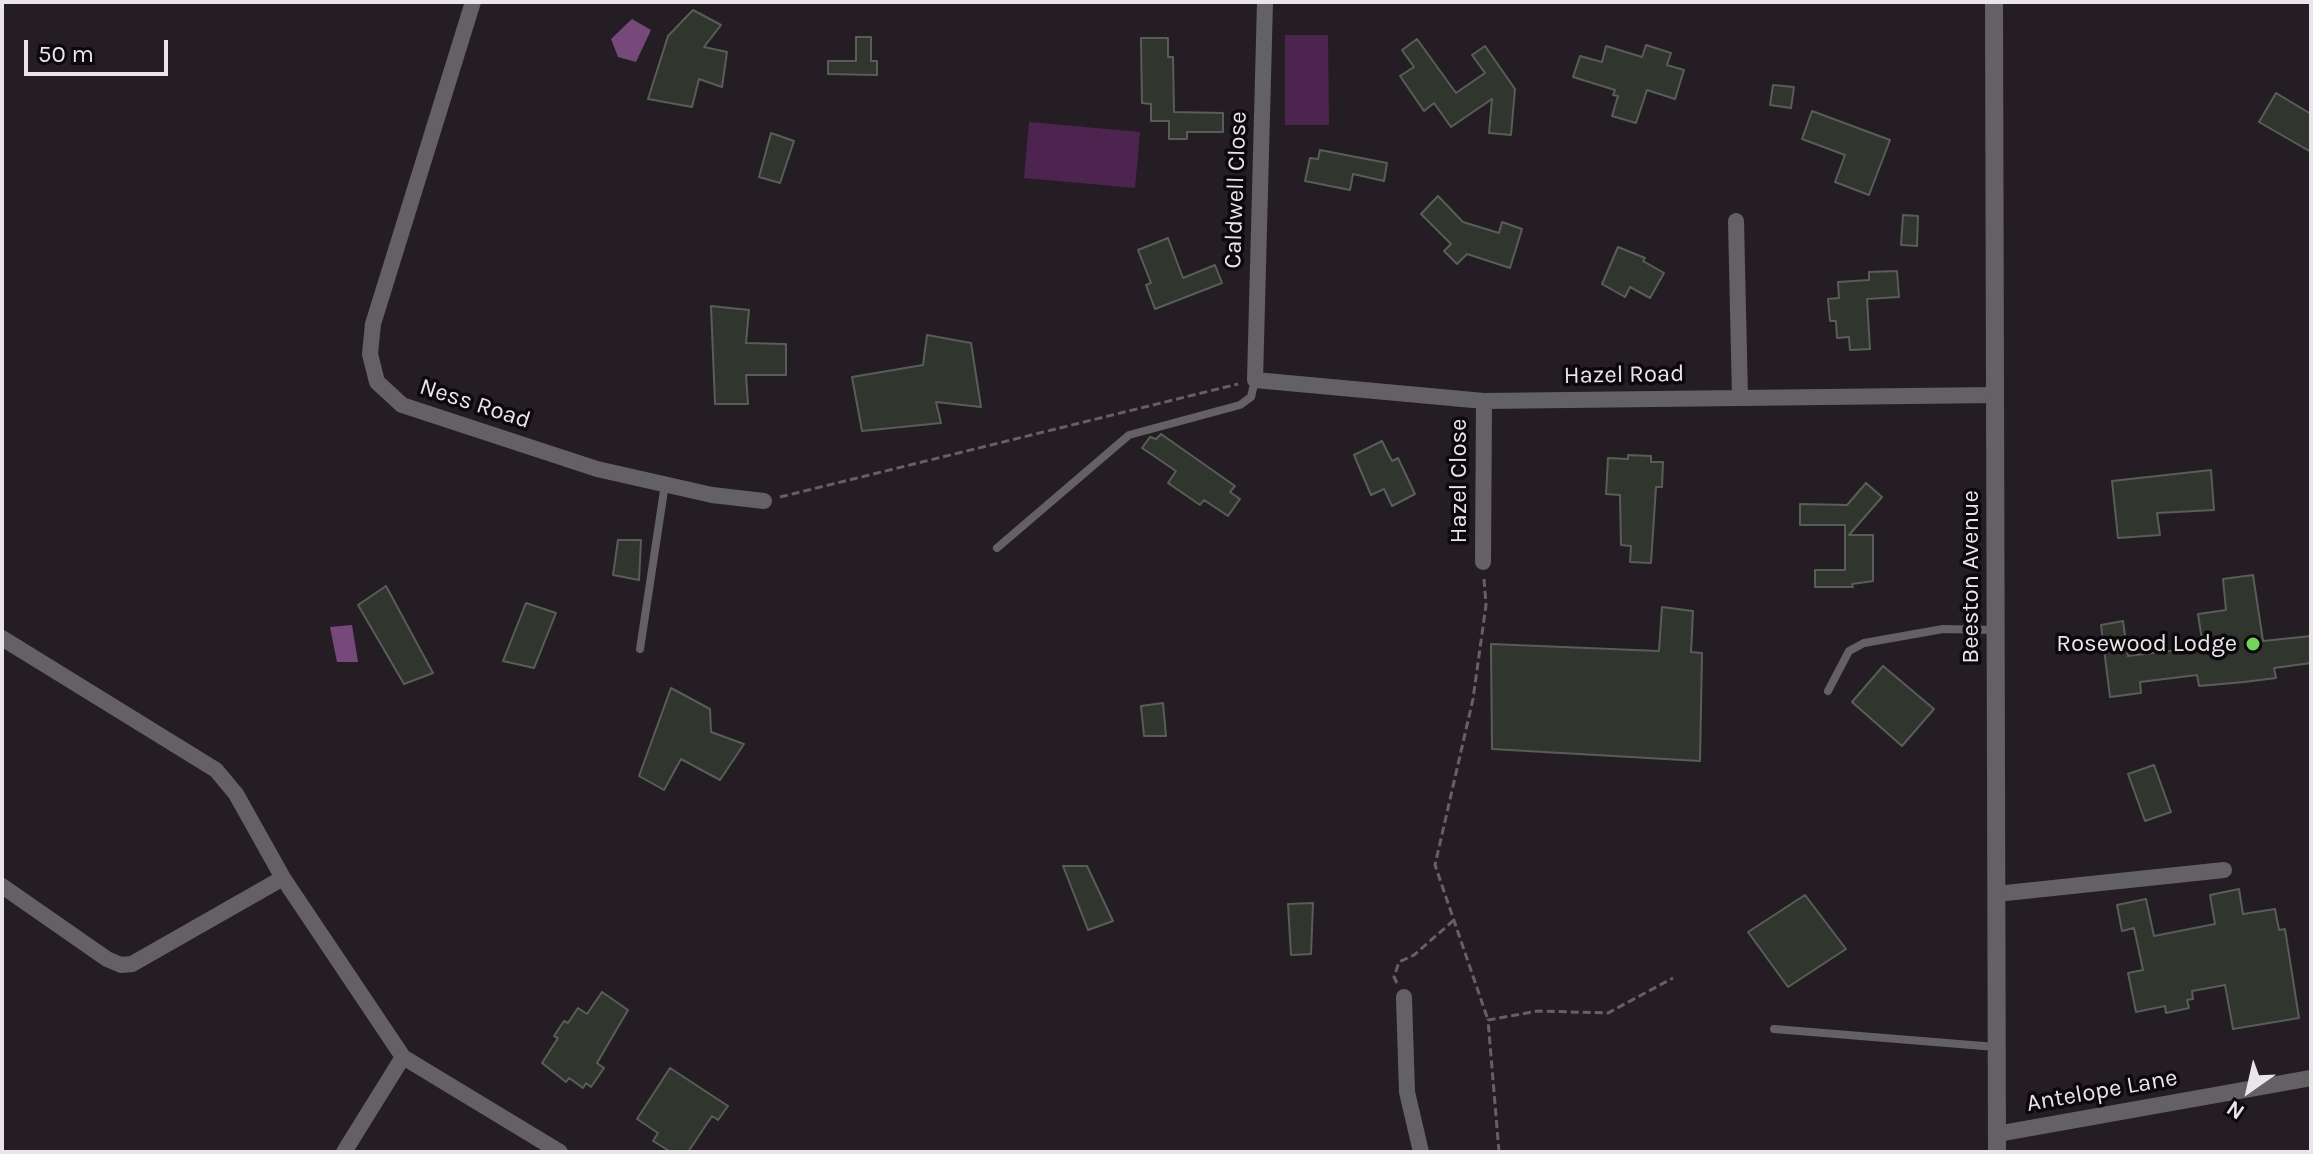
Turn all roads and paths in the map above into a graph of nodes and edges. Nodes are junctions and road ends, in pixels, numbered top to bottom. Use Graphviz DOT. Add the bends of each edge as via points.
graph roads {
  1 [pos="473,2"];
  2 [pos="1265,2"];
  3 [pos="1994,2"];
  4 [pos="1736,221"];
  5 [pos="1255,380"];
  6 [pos="1995,395"];
  7 [pos="1740,398"];
  8 [pos="1484,401"];
  9 [pos="665,484"];
  10 [pos="764,501"];
  11 [pos="997,548"];
  12 [pos="1483,562"];
  13 [pos="1995,630"];
  14 [pos="2,638"];
  15 [pos="640,649"];
  16 [pos="1828,691"];
  17 [pos="2224,870"];
  18 [pos="283,878"];
  19 [pos="2,886"];
  20 [pos="1996,894"];
  21 [pos="1454,920"];
  22 [pos="1673,978"];
  23 [pos="1404,997"];
  24 [pos="1488,1020"];
  25 [pos="1774,1029"];
  26 [pos="1996,1047"];
  27 [pos="403,1057"];
  28 [pos="2311,1078"];
  29 [pos="1997,1143"];
  30 [pos="344,1152"];
  31 [pos="560,1152"];
  32 [pos="1421,1152"];
  33 [pos="1499,1152"];
  1 -- 9 [label="street, Ness Road" via="373,324 370,354 377,382 402,405 597,469"];
  2 -- 5 [label="street, Caldwell Close"];
  3 -- 6 [label="street, Beeston Avenue"];
  4 -- 7 [label="street"];
  5 -- 8 [label="street, Hazel Road"];
  5 -- 10 [label="path"];
  5 -- 11 [label="lane" via="1251,397 1240,405 1129,435"];
  6 -- 7 [label="street, Hazel Road"];
  6 -- 13 [label="street, Beeston Avenue"];
  7 -- 8 [label="street, Hazel Road"];
  8 -- 12 [label="street, Hazel Close"];
  9 -- 10 [label="street, Ness Road"];
  9 -- 15 [label="lane"];
  12 -- 21 [label="path" via="1486,605 1473,699 1435,865"];
  13 -- 16 [label="lane" via="1943,629 1864,643 1849,651"];
  13 -- 20 [label="street, Beeston Avenue"];
  14 -- 18 [label="street" via="216,770 236,794"];
  17 -- 20 [label="street"];
  18 -- 19 [label="street" via="132,964 121,965"];
  18 -- 27 [label="street"];
  20 -- 26 [label="street, Beeston Avenue"];
  21 -- 23 [label="path" via="1399,962 1394,977"];
  21 -- 24 [label="path"];
  22 -- 24 [label="path" via="1608,1013 1538,1011"];
  23 -- 32 [label="street" via="1407,1092"];
  24 -- 33 [label="path"];
  25 -- 26 [label="lane"];
  26 -- 29 [label="street, Beeston Avenue"];
  27 -- 30 [label="street"];
  27 -- 31 [label="street"];
  28 -- 29 [label="street, Antelope Lane"];
}
